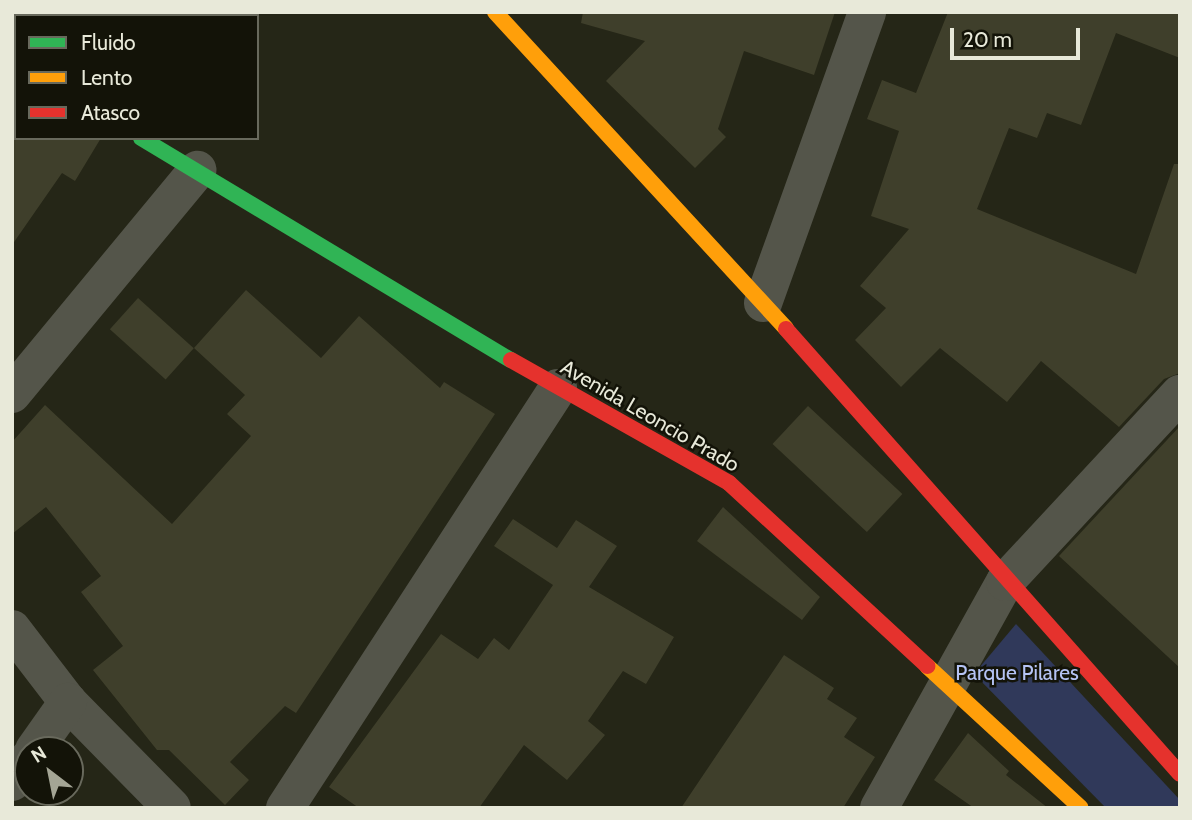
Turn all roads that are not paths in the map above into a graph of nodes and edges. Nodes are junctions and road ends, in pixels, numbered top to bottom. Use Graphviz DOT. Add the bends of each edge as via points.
graph roads {
  1 [pos="495,12"];
  2 [pos="867,12"];
  3 [pos="144,140"];
  4 [pos="197,170"];
  5 [pos="763,303"];
  6 [pos="558,388"];
  7 [pos="12,394"];
  8 [pos="1180,394"];
  9 [pos="1005,582"];
  10 [pos="12,629"];
  11 [pos="951,683"];
  12 [pos="68,702"];
  13 [pos="44,736"];
  14 [pos="1180,774"];
  15 [pos="172,808"];
  16 [pos="285,808"];
  17 [pos="879,808"];
  18 [pos="1081,808"];
  1 -- 5 [label="main road"];
  2 -- 5 [label="street"];
  3 -- 4 [label="main road, Avenida Leoncio Prado"];
  4 -- 6 [label="main road, Avenida Leoncio Prado"];
  4 -- 7 [label="street"];
  5 -- 9 [label="main road"];
  6 -- 11 [label="main road, Avenida Leoncio Prado" via="729,482"];
  6 -- 16 [label="street"];
  8 -- 9 [label="street"];
  9 -- 11 [label="street"];
  9 -- 14 [label="main road"];
  10 -- 12 [label="street"];
  11 -- 17 [label="street"];
  11 -- 18 [label="main road, Avenida Leoncio Prado"];
  12 -- 13 [label="street"];
  12 -- 15 [label="street"];
}
